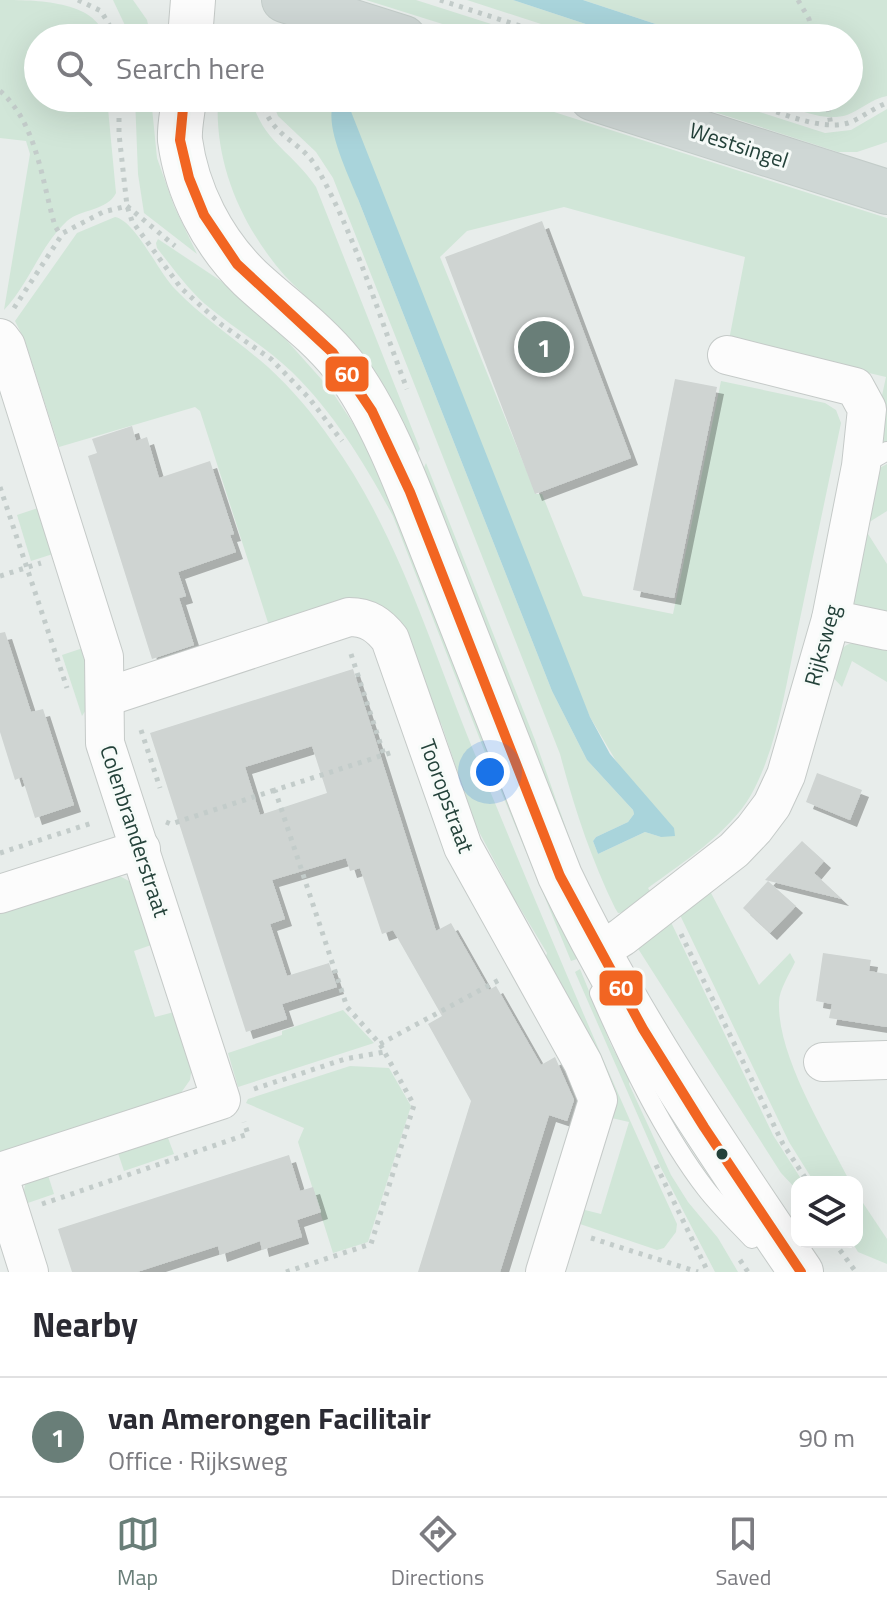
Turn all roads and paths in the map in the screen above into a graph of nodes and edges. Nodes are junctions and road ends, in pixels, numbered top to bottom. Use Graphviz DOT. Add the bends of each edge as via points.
graph roads {
  1 [pos="78,0"];
  2 [pos="103,0"];
  3 [pos="193,0"];
  4 [pos="284,0"];
  5 [pos="440,0"];
  6 [pos="798,0"];
  7 [pos="101,11"];
  8 [pos="109,24"];
  9 [pos="191,24"];
  10 [pos="360,24"];
  11 [pos="514,24"];
  12 [pos="810,24"];
  13 [pos="0,91"];
  14 [pos="887,103"];
  15 [pos="119,112"];
  16 [pos="183,112"];
  17 [pos="265,112"];
  18 [pos="636,112"];
  19 [pos="781,112"];
  20 [pos="829,112"];
  21 [pos="831,125"];
  22 [pos="887,192"];
  23 [pos="61,236"];
  24 [pos="4,327"];
  25 [pos="727,355"];
  26 [pos="408,393"];
  27 [pos="874,459"];
  28 [pos="831,619"];
  29 [pos="340,621"];
  30 [pos="887,631"];
  31 [pos="106,697"];
  32 [pos="426,742"];
  33 [pos="384,755"];
  34 [pos="275,790"];
  35 [pos="127,811"];
  36 [pos="141,849"];
  37 [pos="0,853"];
  38 [pos="0,894"];
  39 [pos="666,904"];
  40 [pos="598,952"];
  41 [pos="528,964"];
  42 [pos="380,1044"];
  43 [pos="384,1052"];
  44 [pos="887,1060"];
  45 [pos="823,1062"];
  46 [pos="228,1097"];
  47 [pos="686,1101"];
  48 [pos="0,1172"];
  49 [pos="804,1176"];
  50 [pos="5,1197"];
  51 [pos="560,1228"];
  52 [pos="838,1248"];
  53 [pos="760,1256"];
  54 [pos="29,1272"];
  55 [pos="286,1272"];
  56 [pos="545,1272"];
  57 [pos="698,1272"];
  58 [pos="801,1272"];
  59 [pos="856,1272"];
  1 -- 7 [label="path"];
  2 -- 7 [label="path"];
  3 -- 9 [label="street"];
  4 -- 10 [label="main road"];
  5 -- 11 [label="path"];
  6 -- 12 [label="path"];
  7 -- 8 [label="path"];
  13 -- 23 [label="path" via="31,136"];
  14 -- 21 [label="path" via="853,121"];
  15 -- 23 [label="path" via="127,206 103,212"];
  16 -- 40 [label="street" via="180,138 191,186 210,227 229,256 305,324 362,393 405,480 560,876"];
  17 -- 26 [label="path" via="275,129 315,165 340,215"];
  18 -- 22 [label="main road, Westsingel"];
  19 -- 21 [label="path"];
  20 -- 21 [label="path"];
  23 -- 24 [label="path"];
  24 -- 31 [label="street, Colenbranderstraat" via="104,657"];
  25 -- 27 [label="street, Rijksweg" via="855,387 867,409"];
  27 -- 28 [label="street, Rijksweg"];
  28 -- 30 [label="street"];
  28 -- 39 [label="street, Rijksweg" via="786,775 772,805 734,850"];
  29 -- 31 [label="street, Tooropstraat"];
  29 -- 32 [label="street, Tooropstraat" via="368,620 390,639"];
  29 -- 33 [label="path"];
  31 -- 35 [label="street, Colenbranderstraat" via="105,743"];
  32 -- 33 [label="path"];
  32 -- 41 [label="street, Tooropstraat" via="463,847"];
  33 -- 34 [label="path"];
  34 -- 35 [label="path" via="171,824"];
  34 -- 42 [label="path" via="347,1007"];
  35 -- 36 [label="street, Colenbranderstraat"];
  35 -- 37 [label="path"];
  36 -- 38 [label="street"];
  36 -- 46 [label="street, Colenbranderstraat"];
  39 -- 40 [label="street, Rijksweg"];
  39 -- 49 [label="path" via="783,1144"];
  40 -- 47 [label="street"];
  40 -- 53 [label="lane" via="592,977 634,1069 705,1187"];
  41 -- 42 [label="path"];
  41 -- 51 [label="street, Tooropstraat" via="598,1100"];
  42 -- 43 [label="path"];
  43 -- 46 [label="path" via="345,1059"];
  43 -- 55 [label="path" via="414,1105 371,1244"];
  44 -- 45 [label="street"];
  46 -- 48 [label="street"];
  46 -- 50 [label="path" via="248,1134"];
  47 -- 53 [label="street"];
  47 -- 58 [label="street"];
  50 -- 54 [label="street"];
  51 -- 56 [label="street, Tooropstraat"];
  51 -- 57 [label="path"];
  52 -- 59 [label="path"];
}
